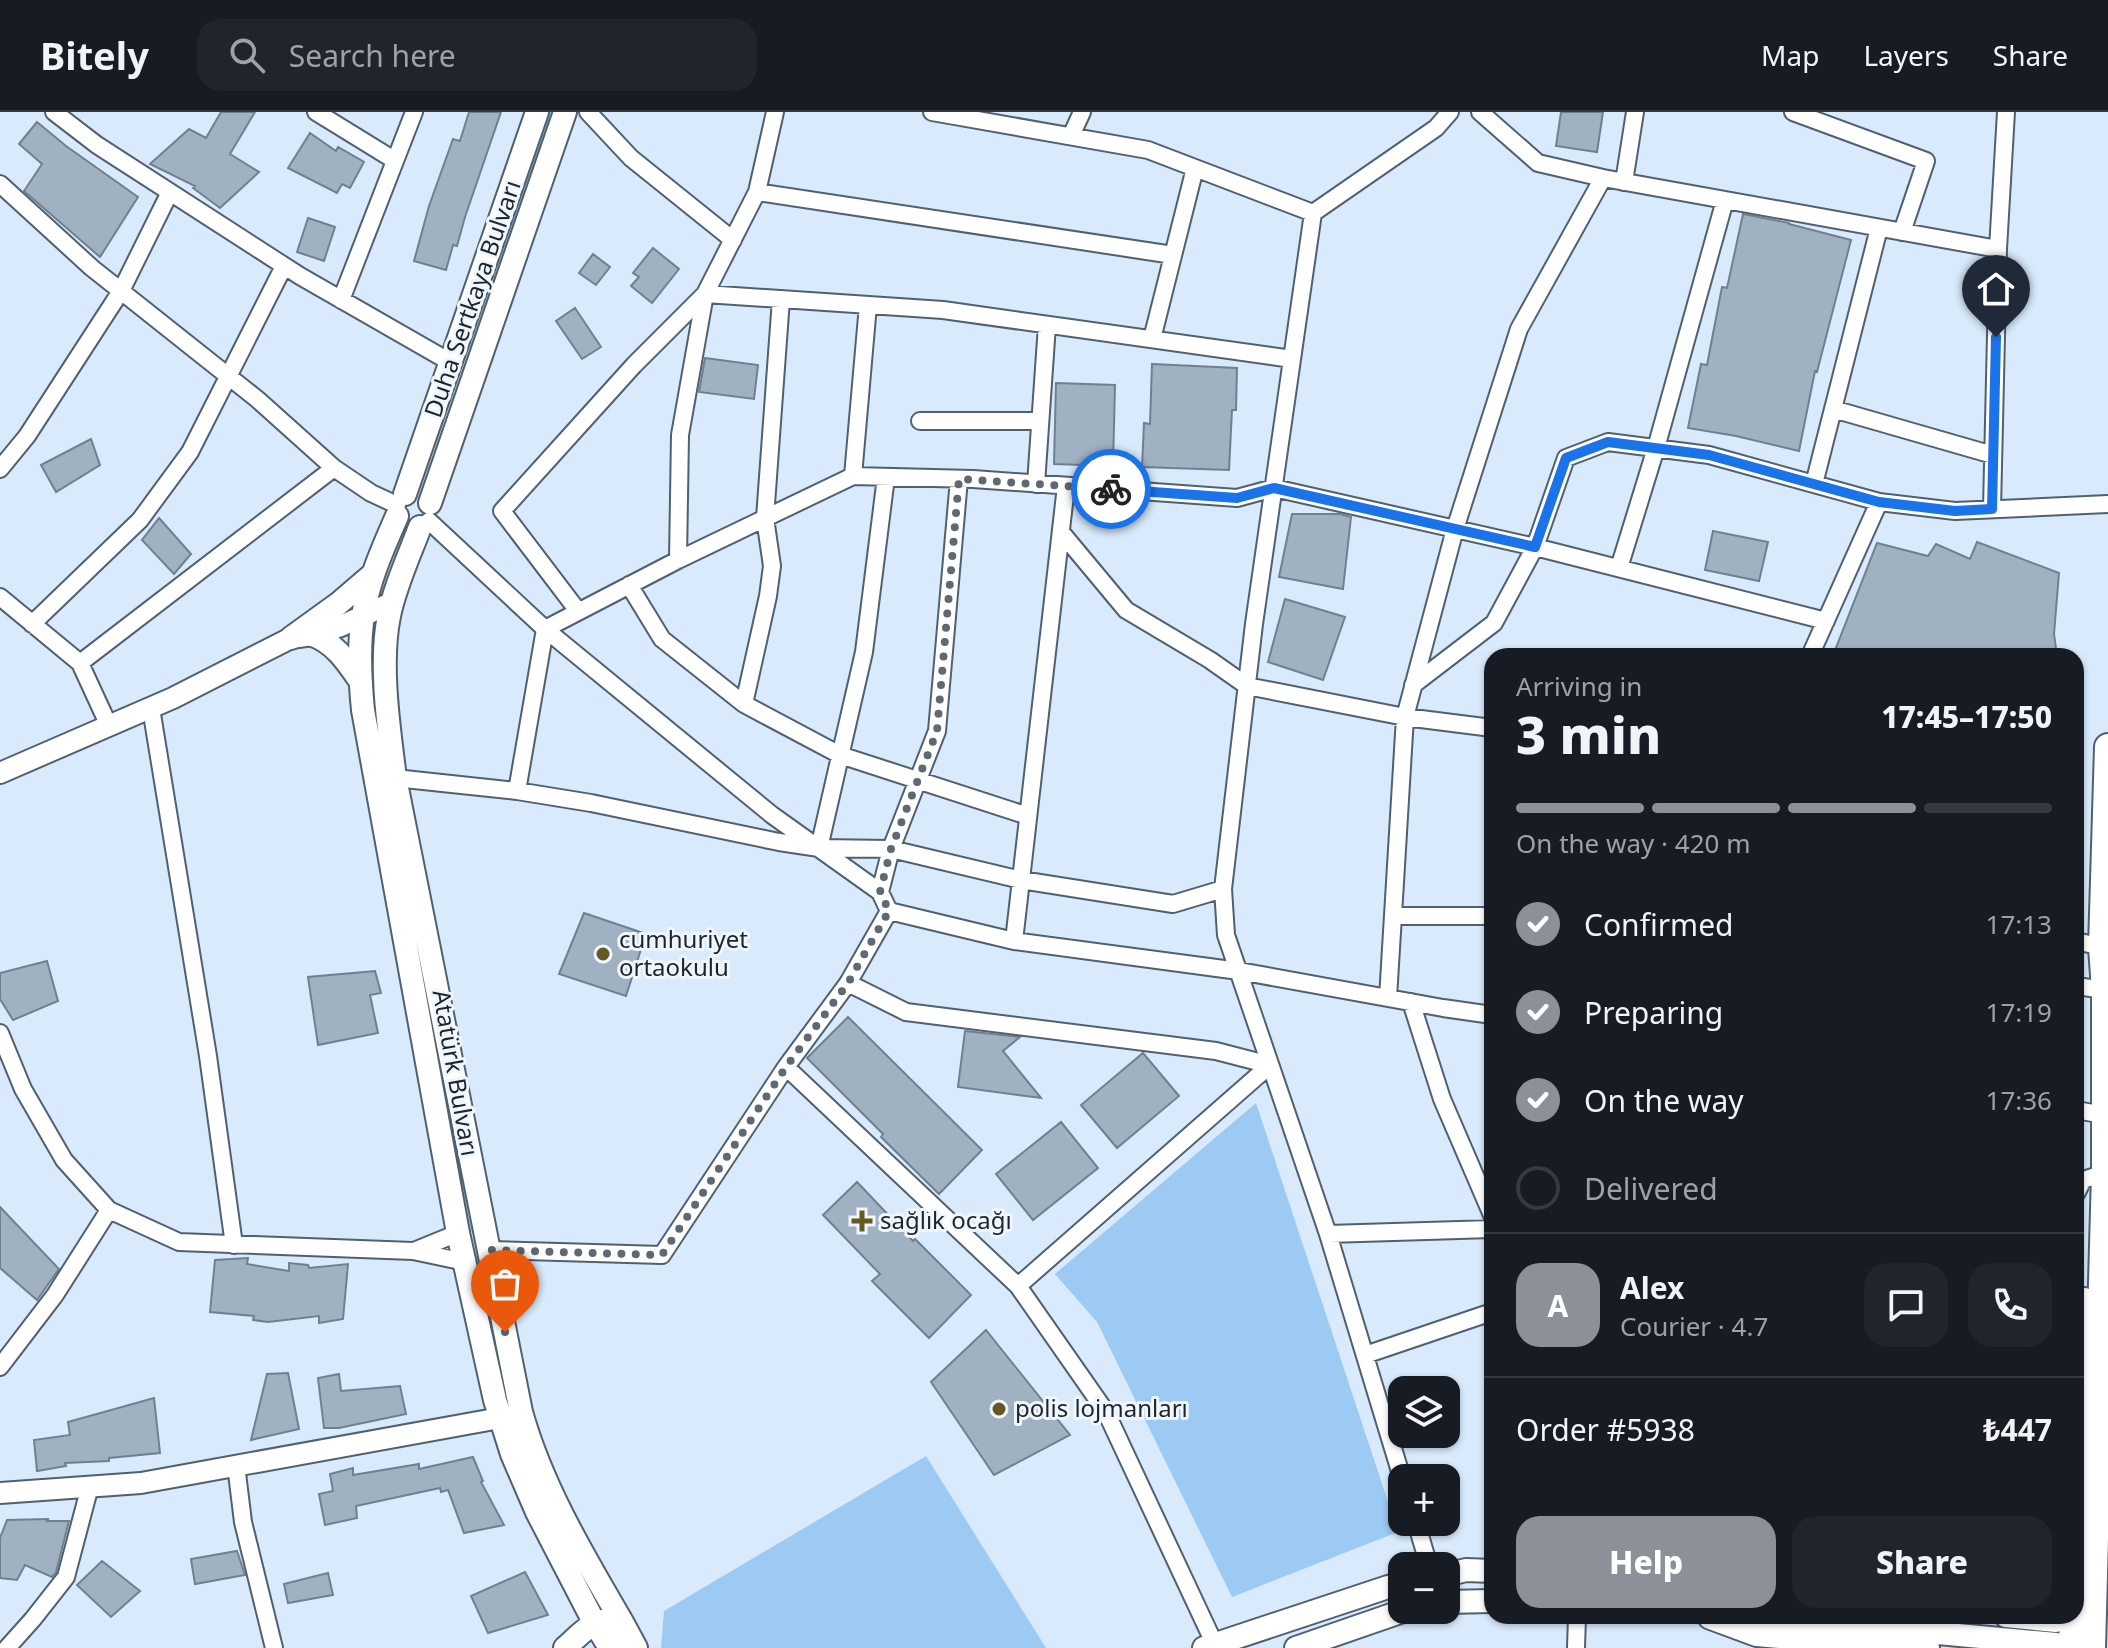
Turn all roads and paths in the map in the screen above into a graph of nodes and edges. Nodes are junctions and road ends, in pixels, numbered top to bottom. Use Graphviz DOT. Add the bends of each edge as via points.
graph roads {
  1 [pos="54,112"];
  2 [pos="316,112"];
  3 [pos="414,112"];
  4 [pos="537,112"];
  5 [pos="565,112"];
  6 [pos="588,112"];
  7 [pos="775,112"];
  8 [pos="932,112"];
  9 [pos="1082,112"];
  10 [pos="1450,112"];
  11 [pos="1480,112"];
  12 [pos="1635,112"];
  13 [pos="1793,112"];
  14 [pos="2006,112"];
  15 [pos="1071,136"];
  16 [pos="394,160"];
  17 [pos="1195,168"];
  18 [pos="1603,178"];
  19 [pos="1624,182"];
  20 [pos="0,184"];
  21 [pos="170,192"];
  22 [pos="757,192"];
  23 [pos="1725,200"];
  24 [pos="1313,213"];
  25 [pos="1879,228"];
  26 [pos="1902,232"];
  27 [pos="733,240"];
  28 [pos="1998,249"];
  29 [pos="1173,255"];
  30 [pos="284,266"];
  31 [pos="121,291"];
  32 [pos="705,294"];
  33 [pos="781,299"];
  34 [pos="341,300"];
  35 [pos="868,305"];
  36 [pos="1047,325"];
  37 [pos="1152,339"];
  38 [pos="1292,359"];
  39 [pos="450,362"];
  40 [pos="228,376"];
  41 [pos="1833,409"];
  42 [pos="920,421"];
  43 [pos="1040,421"];
  44 [pos="1656,448"];
  45 [pos="1993,455"];
  46 [pos="334,468"];
  47 [pos="0,469"];
  48 [pos="853,476"];
  49 [pos="886,477"];
  50 [pos="959,479"];
  51 [pos="1036,484"];
  52 [pos="1814,484"];
  53 [pos="1066,486"];
  54 [pos="1274,488"];
  55 [pos="1879,502"];
  56 [pos="2108,504"];
  57 [pos="399,505"];
  58 [pos="1992,509"];
  59 [pos="426,517"];
  60 [pos="765,518"];
  61 [pos="1455,529"];
  62 [pos="1061,532"];
  63 [pos="1535,547"];
  64 [pos="678,560"];
  65 [pos="1619,568"];
  66 [pos="373,574"];
  67 [pos="629,585"];
  68 [pos="0,597"];
  69 [pos="393,602"];
  70 [pos="578,611"];
  71 [pos="362,617"];
  72 [pos="1826,621"];
  73 [pos="32,624"];
  74 [pos="545,629"];
  75 [pos="302,636"];
  76 [pos="1814,648"];
  77 [pos="80,663"];
  78 [pos="361,682"];
  79 [pos="1413,685"];
  80 [pos="1247,686"];
  81 [pos="744,704"];
  82 [pos="151,708"];
  83 [pos="1405,717"];
  84 [pos="109,726"];
  85 [pos="1484,727"];
  86 [pos="2108,747"];
  87 [pos="840,755"];
  88 [pos="0,773"];
  89 [pos="395,778"];
  90 [pos="917,782"];
  91 [pos="517,791"];
  92 [pos="1028,816"];
  93 [pos="819,848"];
  94 [pos="891,849"];
  95 [pos="1021,880"];
  96 [pos="1223,889"];
  97 [pos="880,892"];
  98 [pos="889,911"];
  99 [pos="1393,916"];
  100 [pos="1484,916"];
  101 [pos="1014,941"];
  102 [pos="2084,943"];
  103 [pos="2102,947"];
  104 [pos="1239,971"];
  105 [pos="848,983"];
  106 [pos="2084,987"];
  107 [pos="2105,990"];
  108 [pos="1388,998"];
  109 [pos="1411,1002"];
  110 [pos="1484,1014"];
  111 [pos="0,1033"];
  112 [pos="1270,1065"];
  113 [pos="786,1067"];
  114 [pos="2084,1111"];
  115 [pos="2104,1115"];
  116 [pos="2105,1173"];
  117 [pos="2084,1180"];
  118 [pos="1484,1196"];
  119 [pos="109,1210"];
  120 [pos="1484,1229"];
  121 [pos="458,1233"];
  122 [pos="1328,1234"];
  123 [pos="234,1245"];
  124 [pos="489,1250"];
  125 [pos="413,1251"];
  126 [pos="465,1262"];
  127 [pos="1018,1286"];
  128 [pos="2084,1293"];
  129 [pos="1484,1315"];
  130 [pos="1365,1355"];
  131 [pos="0,1367"];
  132 [pos="510,1415"];
  133 [pos="1398,1464"];
  134 [pos="236,1465"];
  135 [pos="90,1486"];
  136 [pos="0,1493"];
  137 [pos="1484,1571"];
  138 [pos="1460,1572"];
  139 [pos="1388,1588"];
  140 [pos="1484,1601"];
  141 [pos="1460,1602"];
  142 [pos="1388,1616"];
  143 [pos="594,1622"];
  144 [pos="622,1622"];
  145 [pos="1577,1624"];
  146 [pos="1733,1624"];
  147 [pos="1837,1624"];
  148 [pos="2065,1624"];
  149 [pos="1209,1646"];
  150 [pos="2064,1646"];
  151 [pos="7,1648"];
  152 [pos="274,1648"];
  153 [pos="565,1648"];
  154 [pos="610,1648"];
  155 [pos="636,1648"];
  156 [pos="1296,1648"];
  157 [pos="1576,1648"];
  158 [pos="1926,1648"];
  159 [pos="2092,1648"];
  1 -- 21 [label="street"];
  2 -- 16 [label="street"];
  3 -- 16 [label="street"];
  4 -- 39 [label="main road, Duha Sertkaya Bulvarı"];
  5 -- 59 [label="main road, Duha Sertkaya Bulvarı"];
  6 -- 27 [label="street" via="631,158"];
  7 -- 22 [label="street"];
  8 -- 15 [label="street"];
  9 -- 15 [label="street"];
  10 -- 24 [label="street" via="1436,128"];
  11 -- 18 [label="street" via="1538,163"];
  12 -- 19 [label="street"];
  13 -- 26 [label="street" via="1926,161"];
  14 -- 28 [label="street"];
  15 -- 17 [label="street" via="1148,150"];
  16 -- 34 [label="street"];
  17 -- 24 [label="street"];
  17 -- 29 [label="street"];
  18 -- 19 [label="street"];
  18 -- 61 [label="street" via="1519,329"];
  19 -- 23 [label="street"];
  20 -- 31 [label="street"];
  21 -- 30 [label="street"];
  21 -- 31 [label="street"];
  22 -- 27 [label="street"];
  22 -- 29 [label="street"];
  23 -- 25 [label="street"];
  23 -- 44 [label="street"];
  24 -- 38 [label="street"];
  25 -- 26 [label="street"];
  25 -- 41 [label="street"];
  26 -- 28 [label="street"];
  27 -- 32 [label="street"];
  28 -- 45 [label="street"];
  29 -- 37 [label="street"];
  30 -- 34 [label="street"];
  30 -- 40 [label="street"];
  31 -- 40 [label="street"];
  31 -- 47 [label="street"];
  32 -- 33 [label="street"];
  32 -- 64 [label="street" via="680,435"];
  32 -- 70 [label="street" via="502,511"];
  33 -- 35 [label="street"];
  33 -- 60 [label="street"];
  34 -- 39 [label="street"];
  35 -- 36 [label="street"];
  35 -- 48 [label="street"];
  36 -- 37 [label="street"];
  36 -- 43 [label="street"];
  37 -- 38 [label="street"];
  38 -- 54 [label="street"];
  39 -- 57 [label="main road, Duha Sertkaya Bulvarı"];
  40 -- 46 [label="street"];
  40 -- 73 [label="street" via="190,452 140,520"];
  41 -- 45 [label="street"];
  41 -- 52 [label="street"];
  42 -- 43 [label="street"];
  43 -- 51 [label="street"];
  44 -- 52 [label="street" via="1709,455"];
  44 -- 63 [label="street" via="1608,442 1566,458"];
  44 -- 65 [label="street"];
  45 -- 58 [label="street"];
  46 -- 57 [label="street"];
  46 -- 77 [label="street"];
  48 -- 49 [label="street"];
  48 -- 60 [label="street"];
  49 -- 50 [label="street"];
  49 -- 87 [label="street" via="864,652"];
  50 -- 51 [label="street"];
  50 -- 90 [label="street" via="937,731"];
  51 -- 53 [label="street"];
  52 -- 55 [label="street"];
  53 -- 54 [label="street" via="1237,498"];
  53 -- 62 [label="street"];
  54 -- 61 [label="street"];
  54 -- 80 [label="street"];
  55 -- 58 [label="street" via="1955,511"];
  55 -- 72 [label="street"];
  56 -- 58 [label="street"];
  57 -- 59 [label="main road" via="408,528"];
  57 -- 59 [label="main road" via="417,493 427,498"];
  57 -- 66 [label="main road, Atatürk Bulvarı"];
  59 -- 69 [label="main road, Duha Sertkaya Bulvarı"];
  59 -- 74 [label="street"];
  60 -- 64 [label="street"];
  60 -- 81 [label="street" via="772,566"];
  61 -- 63 [label="street"];
  61 -- 79 [label="street"];
  62 -- 80 [label="street" via="1126,610"];
  62 -- 92 [label="street"];
  63 -- 65 [label="street"];
  63 -- 79 [label="street" via="1494,623"];
  64 -- 67 [label="street"];
  65 -- 72 [label="street"];
  66 -- 71 [label="main road, Atatürk Bulvarı"];
  66 -- 75 [label="main road"];
  67 -- 70 [label="street"];
  67 -- 81 [label="street" via="662,639"];
  68 -- 73 [label="street"];
  69 -- 71 [label="street"];
  69 -- 89 [label="main road, Duha Sertkaya Bulvarı" via="386,672"];
  70 -- 74 [label="street"];
  71 -- 75 [label="street"];
  71 -- 78 [label="main road, Atatürk Bulvarı"];
  72 -- 76 [label="street"];
  73 -- 77 [label="street"];
  74 -- 91 [label="street"];
  74 -- 93 [label="street"];
  75 -- 78 [label="main road" via="332,644"];
  75 -- 82 [label="street"];
  77 -- 84 [label="street"];
  78 -- 121 [label="main road, Atatürk Bulvarı"];
  79 -- 83 [label="street"];
  80 -- 83 [label="street"];
  80 -- 96 [label="street"];
  81 -- 87 [label="street"];
  82 -- 84 [label="street"];
  82 -- 123 [label="street"];
  83 -- 85 [label="street"];
  83 -- 99 [label="street"];
  84 -- 88 [label="street"];
  86 -- 103 [label="highway"];
  87 -- 90 [label="street"];
  87 -- 93 [label="street"];
  89 -- 91 [label="street"];
  89 -- 124 [label="main road, Duha Sertkaya Bulvarı"];
  90 -- 92 [label="street"];
  90 -- 94 [label="street"];
  91 -- 93 [label="street"];
  92 -- 95 [label="street"];
  93 -- 94 [label="street"];
  93 -- 97 [label="street"];
  94 -- 95 [label="street"];
  94 -- 97 [label="street"];
  95 -- 96 [label="street" via="1173,904"];
  95 -- 101 [label="street"];
  96 -- 104 [label="street" via="1226,935"];
  97 -- 98 [label="street"];
  98 -- 101 [label="street"];
  98 -- 105 [label="street"];
  99 -- 100 [label="street"];
  99 -- 108 [label="street"];
  101 -- 104 [label="street"];
  102 -- 103 [label="street"];
  103 -- 107 [label="highway"];
  104 -- 108 [label="street"];
  104 -- 112 [label="street"];
  105 -- 112 [label="street" via="906,1012 1216,1051"];
  105 -- 113 [label="street"];
  106 -- 107 [label="street"];
  107 -- 115 [label="highway"];
  108 -- 109 [label="street"];
  109 -- 110 [label="street"];
  109 -- 118 [label="street" via="1442,1099"];
  111 -- 119 [label="street" via="23,1089 64,1160"];
  112 -- 122 [label="street"];
  112 -- 127 [label="street"];
  113 -- 124 [label="street" via="662,1255"];
  113 -- 127 [label="street"];
  114 -- 115 [label="street"];
  115 -- 116 [label="highway"];
  116 -- 117 [label="street"];
  116 -- 128 [label="highway" via="2086,1235"];
  116 -- 159 [label="highway"];
  119 -- 123 [label="street" via="179,1242"];
  119 -- 131 [label="street" via="55,1295"];
  120 -- 122 [label="street"];
  121 -- 124 [label="main road"];
  121 -- 125 [label="street"];
  121 -- 126 [label="main road, Atatürk Bulvarı"];
  122 -- 130 [label="street"];
  123 -- 125 [label="street"];
  124 -- 126 [label="main road"];
  124 -- 132 [label="main road, Duha Sertkaya Bulvarı"];
  125 -- 126 [label="street"];
  126 -- 132 [label="main road, Atatürk Bulvarı"];
  127 -- 149 [label="street" via="1106,1412"];
  129 -- 130 [label="street"];
  130 -- 133 [label="street"];
  132 -- 134 [label="street"];
  132 -- 143 [label="main road, Atatürk Bulvarı" via="512,1454"];
  132 -- 144 [label="main road, Duha Sertkaya Bulvarı"];
  134 -- 135 [label="street" via="141,1483"];
  134 -- 152 [label="street" via="243,1522"];
  135 -- 136 [label="street"];
  135 -- 151 [label="street" via="66,1577"];
  137 -- 138 [label="main road"];
  139 -- 149 [label="main road"];
  140 -- 141 [label="main road"];
  142 -- 156 [label="main road"];
  143 -- 144 [label="main road"];
  143 -- 153 [label="main road"];
  143 -- 154 [label="main road, Atatürk Bulvarı"];
  144 -- 154 [label="main road"];
  144 -- 155 [label="main road, Duha Sertkaya Bulvarı"];
  145 -- 157 [label="street"];
  146 -- 158 [label="highway" via="1757,1633"];
  147 -- 150 [label="main road"];
  148 -- 150 [label="highway"];
}
